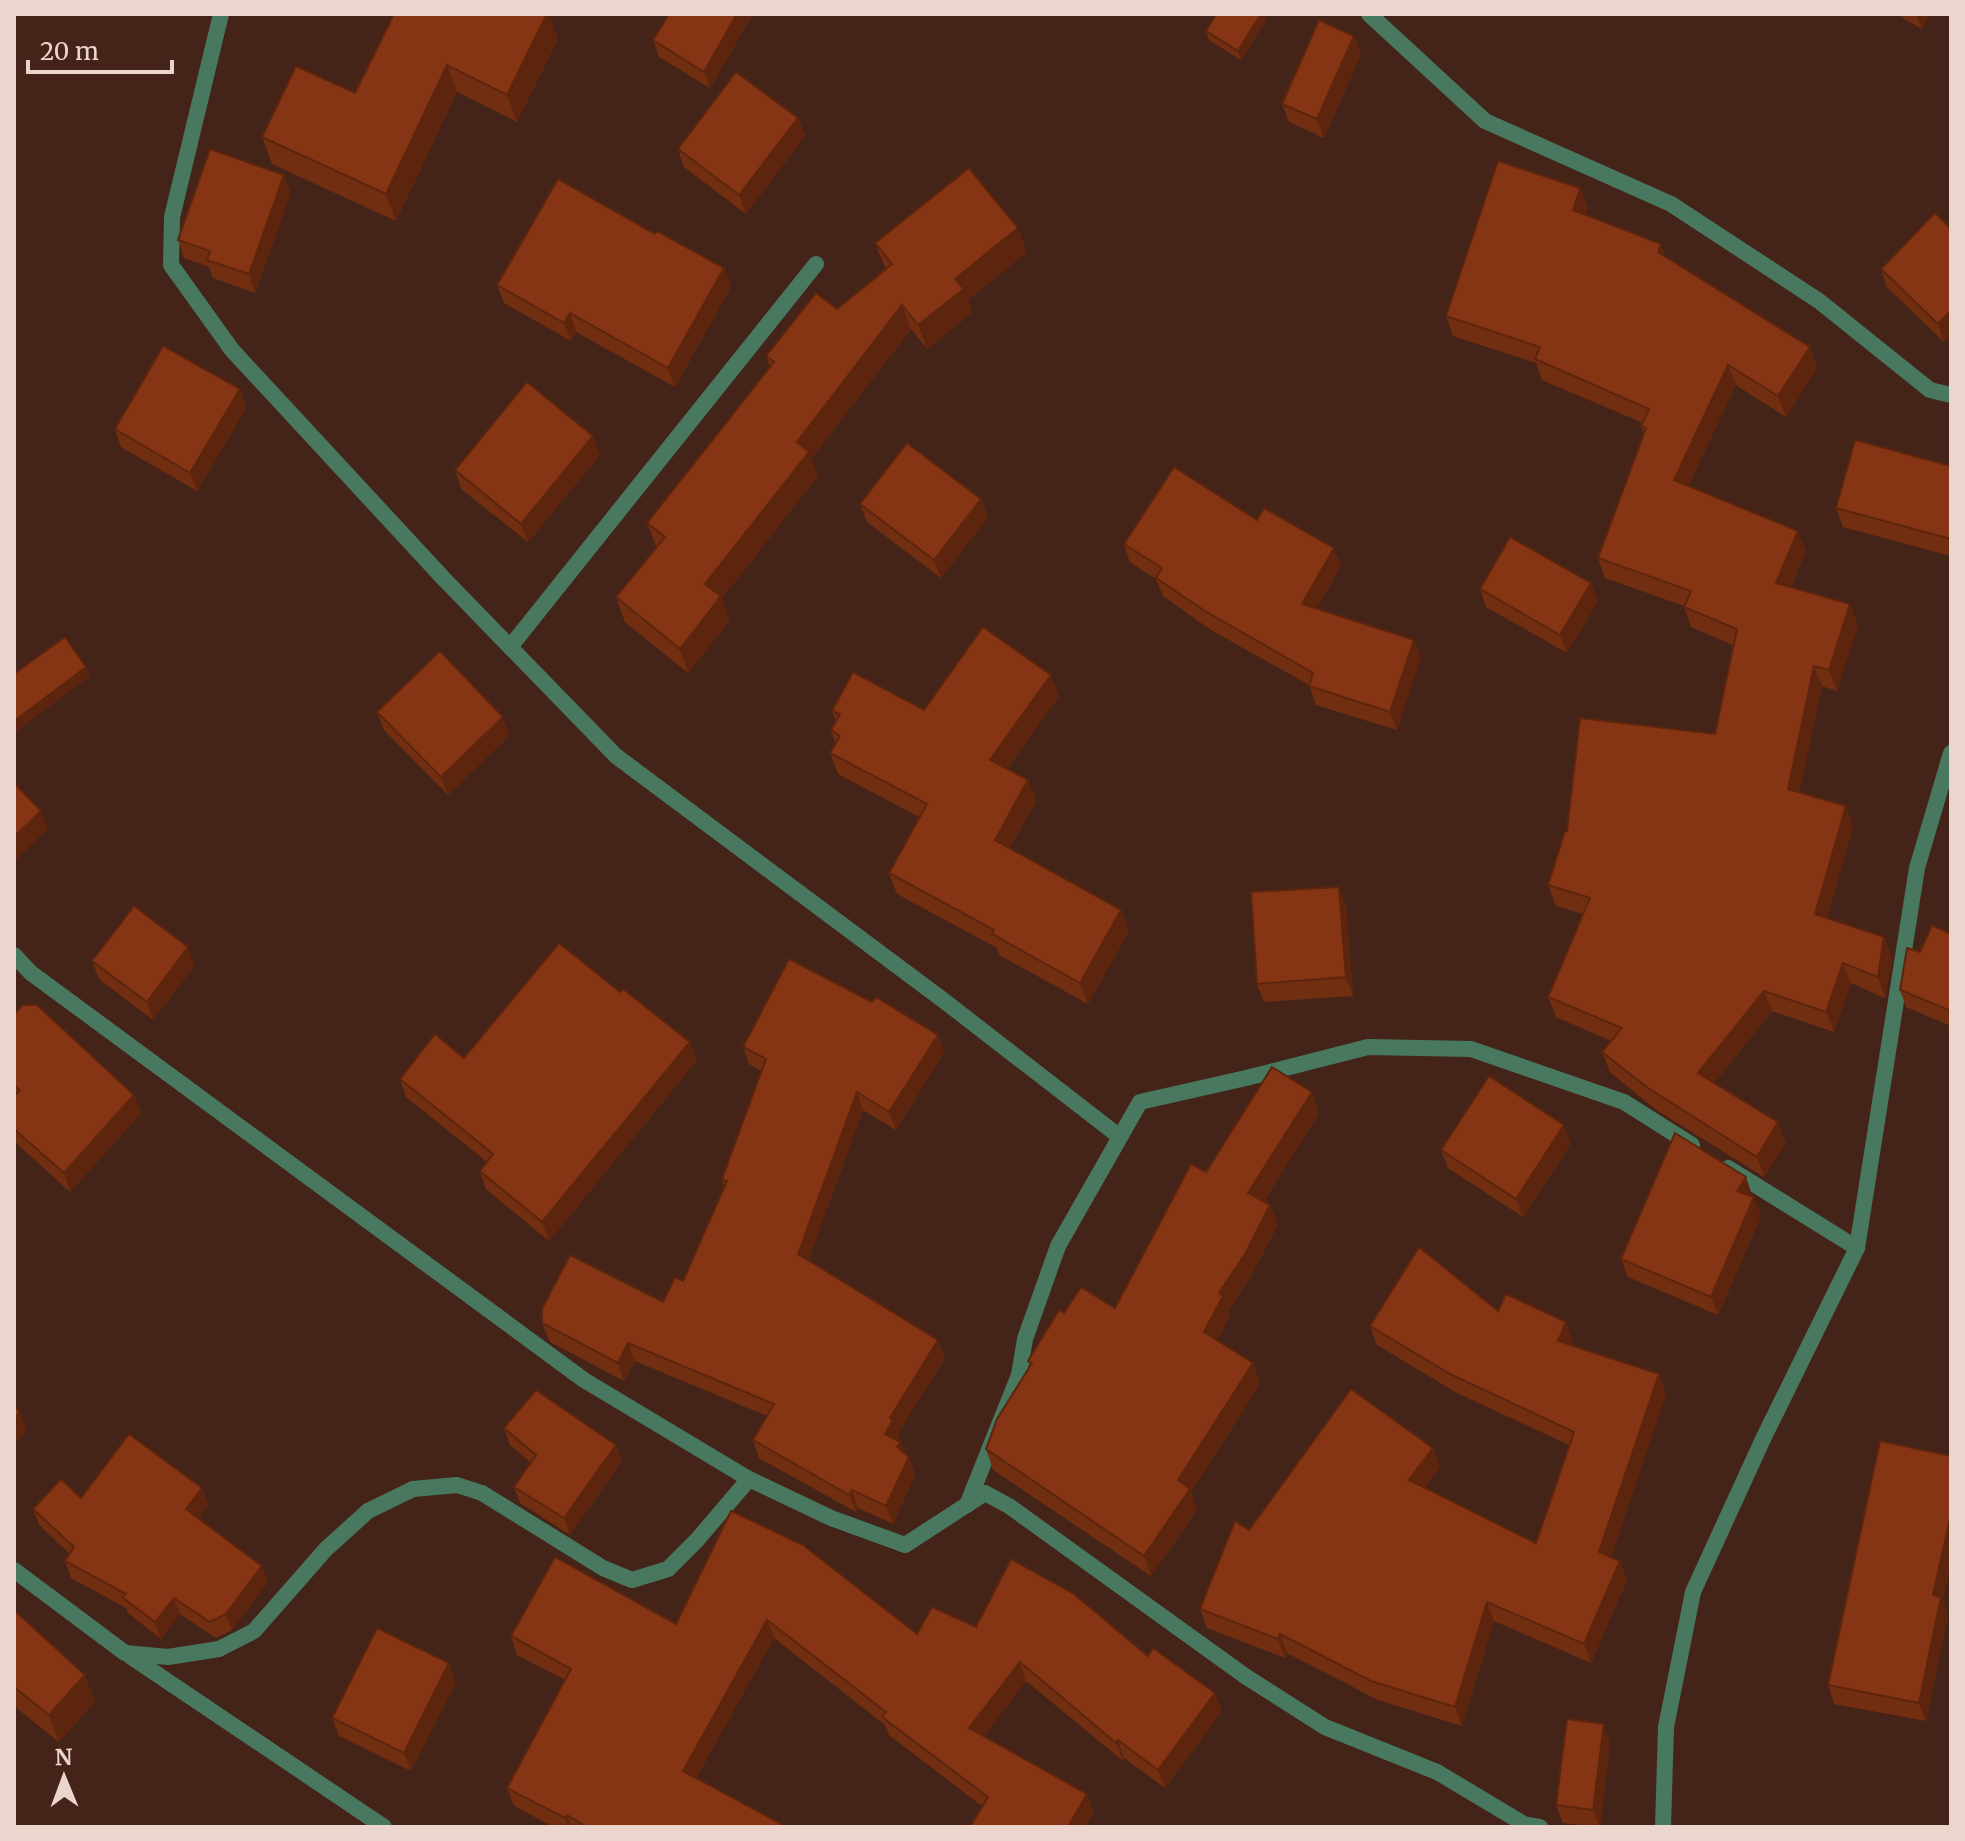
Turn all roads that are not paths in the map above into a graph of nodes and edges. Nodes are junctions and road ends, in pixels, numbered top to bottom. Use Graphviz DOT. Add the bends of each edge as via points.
graph roads {
  1 [pos="221,14"];
  2 [pos="1369,14"];
  3 [pos="816,264"];
  4 [pos="1951,395"];
  5 [pos="510,647"];
  6 [pos="1951,753"];
  7 [pos="14,955"];
  8 [pos="1120,1137"];
  9 [pos="1857,1248"];
  10 [pos="749,1479"];
  11 [pos="966,1506"];
  12 [pos="14,1570"];
  13 [pos="125,1653"];
  14 [pos="384,1827"];
  15 [pos="1540,1827"];
  16 [pos="1663,1827"];
  1 -- 5 [label="street" via="172,217 171,265 232,350"];
  2 -- 4 [label="street" via="1485,121 1671,204 1819,301 1930,390"];
  3 -- 5 [label="street"];
  5 -- 8 [label="street" via="616,756"];
  6 -- 9 [label="street" via="1917,868"];
  7 -- 10 [label="street" via="69,1002 584,1380"];
  8 -- 9 [label="street" via="1140,1102 1368,1047 1471,1049 1624,1102"];
  8 -- 11 [label="street" via="1058,1246 1025,1339 1019,1375"];
  9 -- 16 [label="street" via="1693,1592 1666,1727"];
  10 -- 11 [label="street" via="905,1545"];
  10 -- 13 [label="street" via="668,1569 632,1580 603,1568 482,1493 457,1485 413,1489 368,1511 326,1549 254,1631 219,1649 168,1657"];
  11 -- 15 [label="street" via="985,1493 1009,1506 1245,1676 1325,1727 1437,1772 1524,1824"];
  12 -- 13 [label="street"];
  13 -- 14 [label="street"];
}
